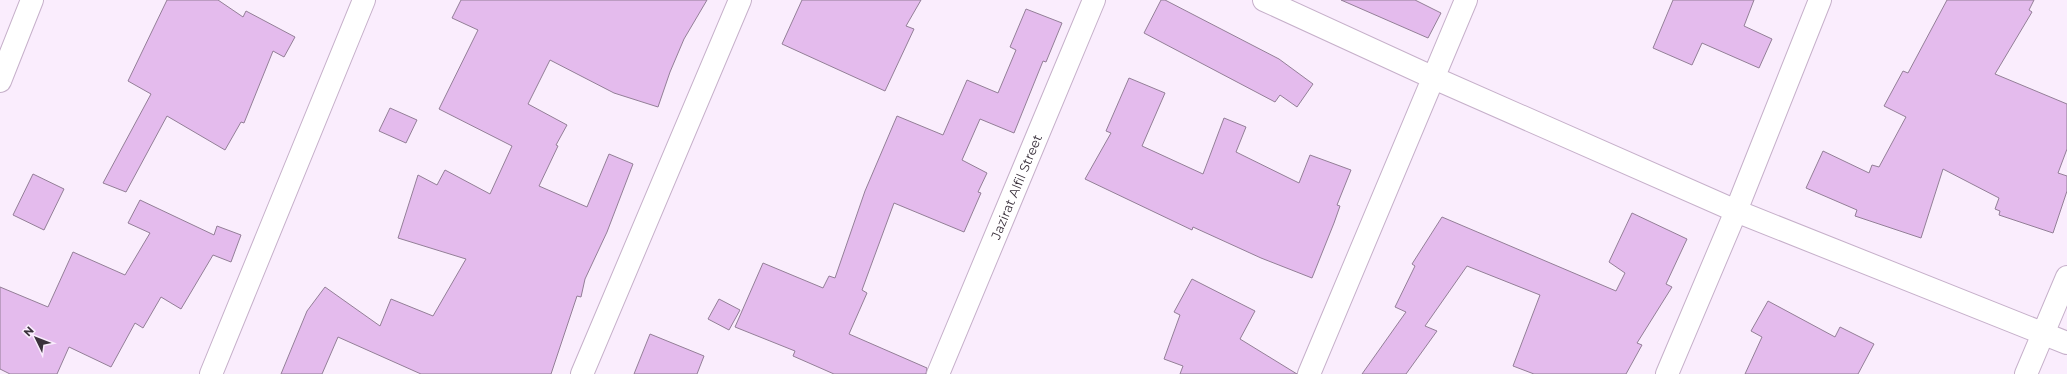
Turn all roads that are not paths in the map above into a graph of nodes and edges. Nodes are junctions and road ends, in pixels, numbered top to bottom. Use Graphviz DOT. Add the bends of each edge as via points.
graph roads {
  1 [pos="32,0"];
  2 [pos="364,0"];
  3 [pos="740,0"];
  4 [pos="1094,0"];
  5 [pos="1264,0"];
  6 [pos="1466,0"];
  7 [pos="1820,0"];
  8 [pos="1434,78"];
  9 [pos="0,80"];
  10 [pos="1736,211"];
  11 [pos="2067,277"];
  12 [pos="2043,333"];
  13 [pos="2067,344"];
  14 [pos="211,374"];
  15 [pos="582,374"];
  16 [pos="938,374"];
  17 [pos="1309,374"];
  18 [pos="1667,374"];
  19 [pos="2026,374"];
  1 -- 9 [label="street"];
  2 -- 14 [label="street"];
  3 -- 15 [label="street"];
  4 -- 16 [label="street, Jazirat Alfil Street"];
  5 -- 8 [label="street"];
  6 -- 8 [label="street"];
  7 -- 10 [label="street"];
  8 -- 10 [label="street"];
  8 -- 17 [label="street"];
  10 -- 12 [label="street"];
  10 -- 18 [label="street"];
  11 -- 12 [label="street"];
  12 -- 13 [label="street"];
  12 -- 19 [label="street"];
}
